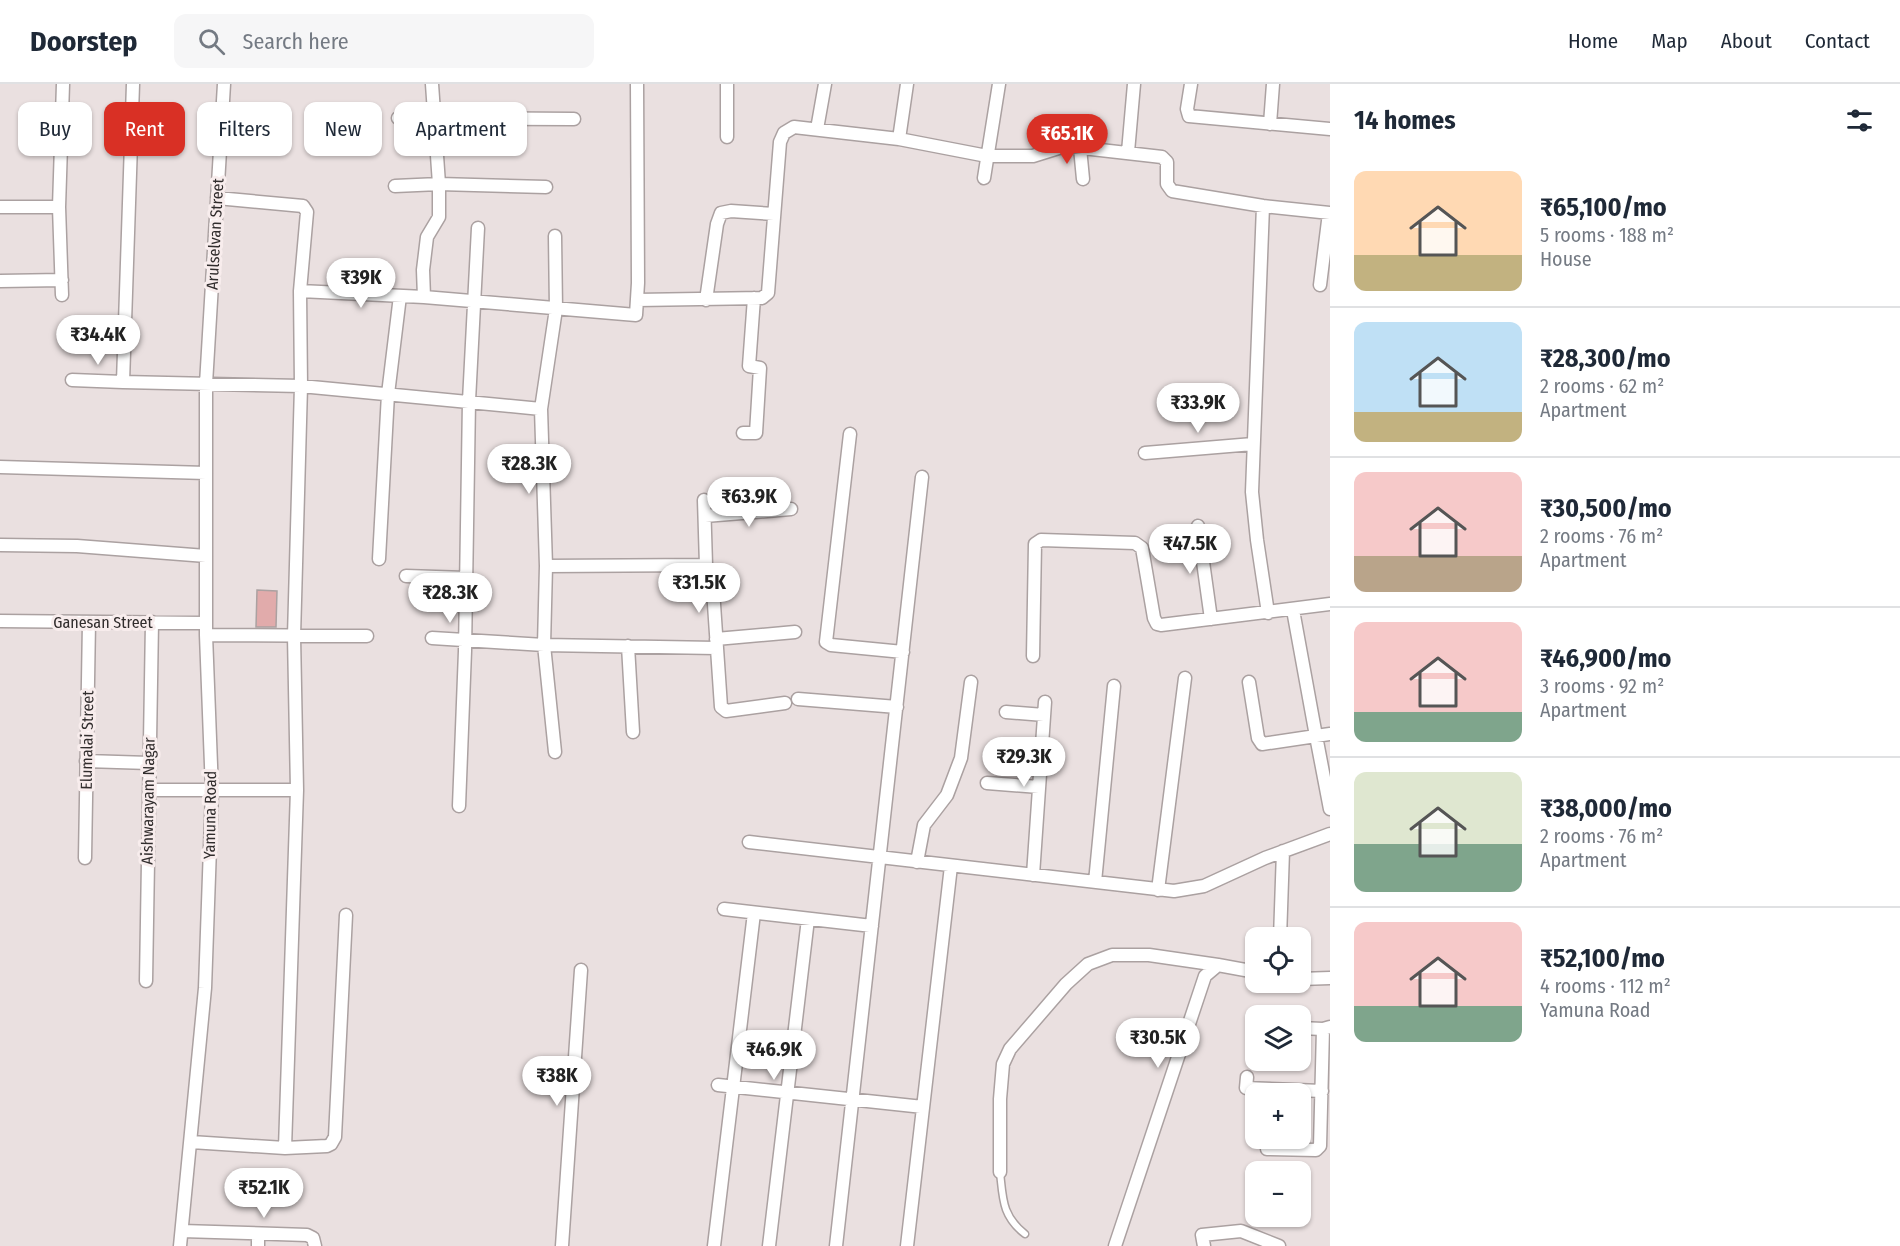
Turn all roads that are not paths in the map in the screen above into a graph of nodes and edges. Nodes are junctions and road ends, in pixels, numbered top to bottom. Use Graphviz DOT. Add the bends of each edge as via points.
graph roads {
  1 [pos="63,84"];
  2 [pos="134,84"];
  3 [pos="224,84"];
  4 [pos="432,84"];
  5 [pos="638,84"];
  6 [pos="727,84"];
  7 [pos="825,84"];
  8 [pos="907,84"];
  9 [pos="999,84"];
  10 [pos="1134,84"];
  11 [pos="1191,84"];
  12 [pos="1273,84"];
  13 [pos="434,102"];
  14 [pos="527,118"];
  15 [pos="574,119"];
  16 [pos="1270,124"];
  17 [pos="817,129"];
  18 [pos="1330,129"];
  19 [pos="727,137"];
  20 [pos="898,139"];
  21 [pos="1080,148"];
  22 [pos="1128,152"];
  23 [pos="437,156"];
  24 [pos="987,156"];
  25 [pos="984,178"];
  26 [pos="1083,179"];
  27 [pos="439,184"];
  28 [pos="395,186"];
  29 [pos="546,187"];
  30 [pos="218,198"];
  31 [pos="1263,206"];
  32 [pos="0,207"];
  33 [pos="59,207"];
  34 [pos="1330,213"];
  35 [pos="774,214"];
  36 [pos="478,228"];
  37 [pos="555,236"];
  38 [pos="62,280"];
  39 [pos="0,281"];
  40 [pos="1320,285"];
  41 [pos="300,291"];
  42 [pos="62,295"];
  43 [pos="400,296"];
  44 [pos="424,297"];
  45 [pos="754,298"];
  46 [pos="637,300"];
  47 [pos="706,300"];
  48 [pos="475,302"];
  49 [pos="556,309"];
  50 [pos="72,380"];
  51 [pos="123,382"];
  52 [pos="206,384"];
  53 [pos="301,386"];
  54 [pos="388,394"];
  55 [pos="469,401"];
  56 [pos="541,409"];
  57 [pos="743,433"];
  58 [pos="850,434"];
  59 [pos="1253,444"];
  60 [pos="1145,453"];
  61 [pos="0,467"];
  62 [pos="206,473"];
  63 [pos="922,477"];
  64 [pos="704,500"];
  65 [pos="791,509"];
  66 [pos="705,516"];
  67 [pos="1198,526"];
  68 [pos="0,545"];
  69 [pos="206,556"];
  70 [pos="379,559"];
  71 [pos="706,565"];
  72 [pos="546,566"];
  73 [pos="406,576"];
  74 [pos="466,578"];
  75 [pos="1330,604"];
  76 [pos="1293,610"];
  77 [pos="1268,613"];
  78 [pos="1212,619"];
  79 [pos="0,621"];
  80 [pos="88,622"];
  81 [pos="152,622"];
  82 [pos="206,629"];
  83 [pos="795,632"];
  84 [pos="294,636"];
  85 [pos="367,636"];
  86 [pos="432,638"];
  87 [pos="466,640"];
  88 [pos="716,643"];
  89 [pos="544,645"];
  90 [pos="628,646"];
  91 [pos="903,652"];
  92 [pos="1033,656"];
  93 [pos="1185,678"];
  94 [pos="971,682"];
  95 [pos="1249,682"];
  96 [pos="1114,686"];
  97 [pos="798,699"];
  98 [pos="785,704"];
  99 [pos="897,707"];
  100 [pos="1006,712"];
  101 [pos="633,732"];
  102 [pos="1330,734"];
  103 [pos="1316,736"];
  104 [pos="555,753"];
  105 [pos="86,761"];
  106 [pos="149,763"];
  107 [pos="987,783"];
  108 [pos="1039,787"];
  109 [pos="149,790"];
  110 [pos="297,790"];
  111 [pos="212,791"];
  112 [pos="459,806"];
  113 [pos="1330,809"];
  114 [pos="1330,834"];
  115 [pos="749,842"];
  116 [pos="1282,851"];
  117 [pos="880,857"];
  118 [pos="85,858"];
  119 [pos="917,862"];
  120 [pos="951,866"];
  121 [pos="1033,875"];
  122 [pos="1095,882"];
  123 [pos="1158,890"];
  124 [pos="724,909"];
  125 [pos="754,913"];
  126 [pos="346,915"];
  127 [pos="808,919"];
  128 [pos="872,926"];
  129 [pos="1280,927"];
  130 [pos="1218,965"];
  131 [pos="581,970"];
  132 [pos="1245,970"];
  133 [pos="1330,978"];
  134 [pos="1311,979"];
  135 [pos="146,981"];
  136 [pos="1326,1028"];
  137 [pos="1247,1077"];
  138 [pos="718,1085"];
  139 [pos="732,1087"];
  140 [pos="1322,1091"];
  141 [pos="787,1093"];
  142 [pos="851,1100"];
  143 [pos="923,1107"];
  144 [pos="190,1142"];
  145 [pos="285,1148"];
  146 [pos="1267,1149"];
  147 [pos="1000,1172"];
  148 [pos="182,1231"];
  149 [pos="1025,1234"];
  150 [pos="258,1240"];
  151 [pos="180,1246"];
  152 [pos="315,1246"];
  153 [pos="562,1246"];
  154 [pos="714,1246"];
  155 [pos="769,1246"];
  156 [pos="836,1246"];
  157 [pos="907,1246"];
  158 [pos="1115,1246"];
  159 [pos="1204,1246"];
  160 [pos="1279,1246"];
  1 -- 33 [label="street"];
  2 -- 51 [label="street"];
  3 -- 30 [label="street, Arulselvan Street"];
  4 -- 13 [label="street"];
  5 -- 46 [label="street"];
  6 -- 19 [label="street"];
  7 -- 17 [label="street"];
  8 -- 20 [label="street"];
  9 -- 24 [label="street"];
  10 -- 22 [label="street"];
  11 -- 16 [label="street" via="1189,116"];
  12 -- 16 [label="street"];
  14 -- 15 [label="street"];
  16 -- 18 [label="street"];
  17 -- 20 [label="street"];
  17 -- 35 [label="street" via="794,127 784,133"];
  20 -- 24 [label="street"];
  21 -- 22 [label="street"];
  21 -- 24 [label="street" via="1065,147 1033,156"];
  21 -- 26 [label="street"];
  22 -- 31 [label="street" via="1165,159 1169,190"];
  23 -- 27 [label="street"];
  24 -- 25 [label="street"];
  27 -- 28 [label="street"];
  27 -- 29 [label="street"];
  27 -- 44 [label="street" via="439,217 427,237"];
  30 -- 41 [label="street" via="306,209"];
  30 -- 52 [label="street, Arulselvan Street"];
  31 -- 34 [label="street"];
  31 -- 59 [label="street"];
  32 -- 33 [label="street"];
  33 -- 38 [label="street"];
  34 -- 40 [label="street"];
  35 -- 45 [label="street" via="768,293"];
  35 -- 47 [label="street" via="721,213"];
  36 -- 48 [label="street"];
  37 -- 49 [label="street"];
  38 -- 39 [label="street"];
  38 -- 42 [label="street"];
  41 -- 43 [label="street"];
  41 -- 53 [label="street"];
  43 -- 44 [label="street"];
  43 -- 54 [label="street"];
  44 -- 48 [label="street"];
  45 -- 47 [label="street"];
  45 -- 57 [label="street" via="749,366 760,368 756,434"];
  46 -- 47 [label="street"];
  46 -- 49 [label="street" via="636,315"];
  48 -- 49 [label="street"];
  48 -- 55 [label="street"];
  49 -- 56 [label="street"];
  50 -- 51 [label="street"];
  51 -- 52 [label="street"];
  52 -- 53 [label="street"];
  52 -- 62 [label="street, Yamuna Road"];
  53 -- 54 [label="street"];
  53 -- 84 [label="street"];
  54 -- 55 [label="street"];
  54 -- 70 [label="street"];
  55 -- 56 [label="street"];
  55 -- 74 [label="street"];
  56 -- 72 [label="street"];
  58 -- 91 [label="street" via="826,642"];
  59 -- 60 [label="street"];
  59 -- 77 [label="street" via="1252,492"];
  61 -- 62 [label="street"];
  62 -- 69 [label="street, Yamuna Road"];
  63 -- 91 [label="street"];
  64 -- 66 [label="street"];
  65 -- 66 [label="street"];
  66 -- 71 [label="street"];
  67 -- 78 [label="street"];
  68 -- 69 [label="street" via="77,546"];
  69 -- 82 [label="street, Yamuna Road"];
  71 -- 72 [label="street"];
  71 -- 88 [label="street" via="712,575"];
  72 -- 89 [label="street"];
  73 -- 74 [label="street"];
  74 -- 87 [label="street"];
  75 -- 76 [label="street"];
  76 -- 77 [label="street"];
  76 -- 103 [label="street"];
  77 -- 78 [label="street"];
  78 -- 92 [label="street" via="1156,624 1140,545 1041,540 1035,544"];
  79 -- 80 [label="street, Ganesan Street"];
  80 -- 81 [label="street, Ganesan Street"];
  80 -- 105 [label="street, Elumalai Street"];
  81 -- 82 [label="street, Ganesan Street"];
  81 -- 106 [label="street, Aishwarayam Nagar"];
  82 -- 84 [label="street, Ganesan Street"];
  82 -- 111 [label="street, Yamuna Road"];
  83 -- 88 [label="street"];
  84 -- 85 [label="street, Ganesan Street"];
  84 -- 110 [label="street"];
  86 -- 87 [label="street"];
  87 -- 89 [label="street"];
  87 -- 112 [label="street"];
  88 -- 90 [label="street"];
  88 -- 98 [label="street" via="723,710"];
  89 -- 90 [label="street"];
  89 -- 104 [label="street"];
  90 -- 101 [label="street"];
  91 -- 99 [label="street"];
  93 -- 123 [label="street"];
  94 -- 119 [label="street" via="961,758 946,795 924,825"];
  95 -- 103 [label="street" via="1262,744"];
  96 -- 122 [label="street"];
  97 -- 99 [label="street"];
  99 -- 117 [label="street"];
  100 -- 108 [label="street" via="1045,708"];
  102 -- 103 [label="street"];
  103 -- 113 [label="street"];
  105 -- 106 [label="street"];
  105 -- 118 [label="street, Elumalai Street"];
  106 -- 109 [label="street, Aishwarayam Nagar"];
  107 -- 108 [label="street"];
  108 -- 121 [label="street"];
  109 -- 111 [label="street"];
  109 -- 135 [label="street, Aishwarayam Nagar"];
  110 -- 111 [label="street"];
  110 -- 145 [label="street"];
  111 -- 144 [label="street, Yamuna Road" via="205,988"];
  114 -- 116 [label="street"];
  115 -- 117 [label="street"];
  116 -- 123 [label="street" via="1204,886"];
  116 -- 129 [label="street"];
  117 -- 119 [label="street"];
  117 -- 128 [label="street"];
  119 -- 120 [label="street"];
  120 -- 121 [label="street"];
  120 -- 143 [label="street"];
  121 -- 122 [label="street"];
  122 -- 123 [label="street"];
  124 -- 125 [label="street"];
  125 -- 127 [label="street"];
  125 -- 139 [label="street"];
  126 -- 145 [label="street" via="335,1137 327,1146"];
  127 -- 128 [label="street"];
  127 -- 141 [label="street"];
  128 -- 142 [label="street"];
  130 -- 132 [label="street"];
  130 -- 147 [label="street" via="1112,954 1088,964 1066,984 1010,1050 1003,1064"];
  130 -- 158 [label="street" via="1205,976"];
  131 -- 153 [label="street"];
  133 -- 134 [label="street"];
  136 -- 140 [label="street"];
  137 -- 140 [label="street" via="1246,1088"];
  138 -- 139 [label="street"];
  139 -- 141 [label="street"];
  139 -- 154 [label="street"];
  140 -- 146 [label="street" via="1320,1146 1316,1150"];
  141 -- 142 [label="street"];
  141 -- 155 [label="street"];
  142 -- 143 [label="street"];
  142 -- 156 [label="street"];
  143 -- 157 [label="street"];
  144 -- 145 [label="street"];
  144 -- 148 [label="street, Yamuna Road"];
  147 -- 149 [label="lane" via="1007,1215"];
  148 -- 150 [label="street"];
  148 -- 151 [label="street, Yamuna Road"];
  150 -- 152 [label="street" via="307,1235"];
  159 -- 160 [label="street" via="1202,1235 1241,1232"];
}
